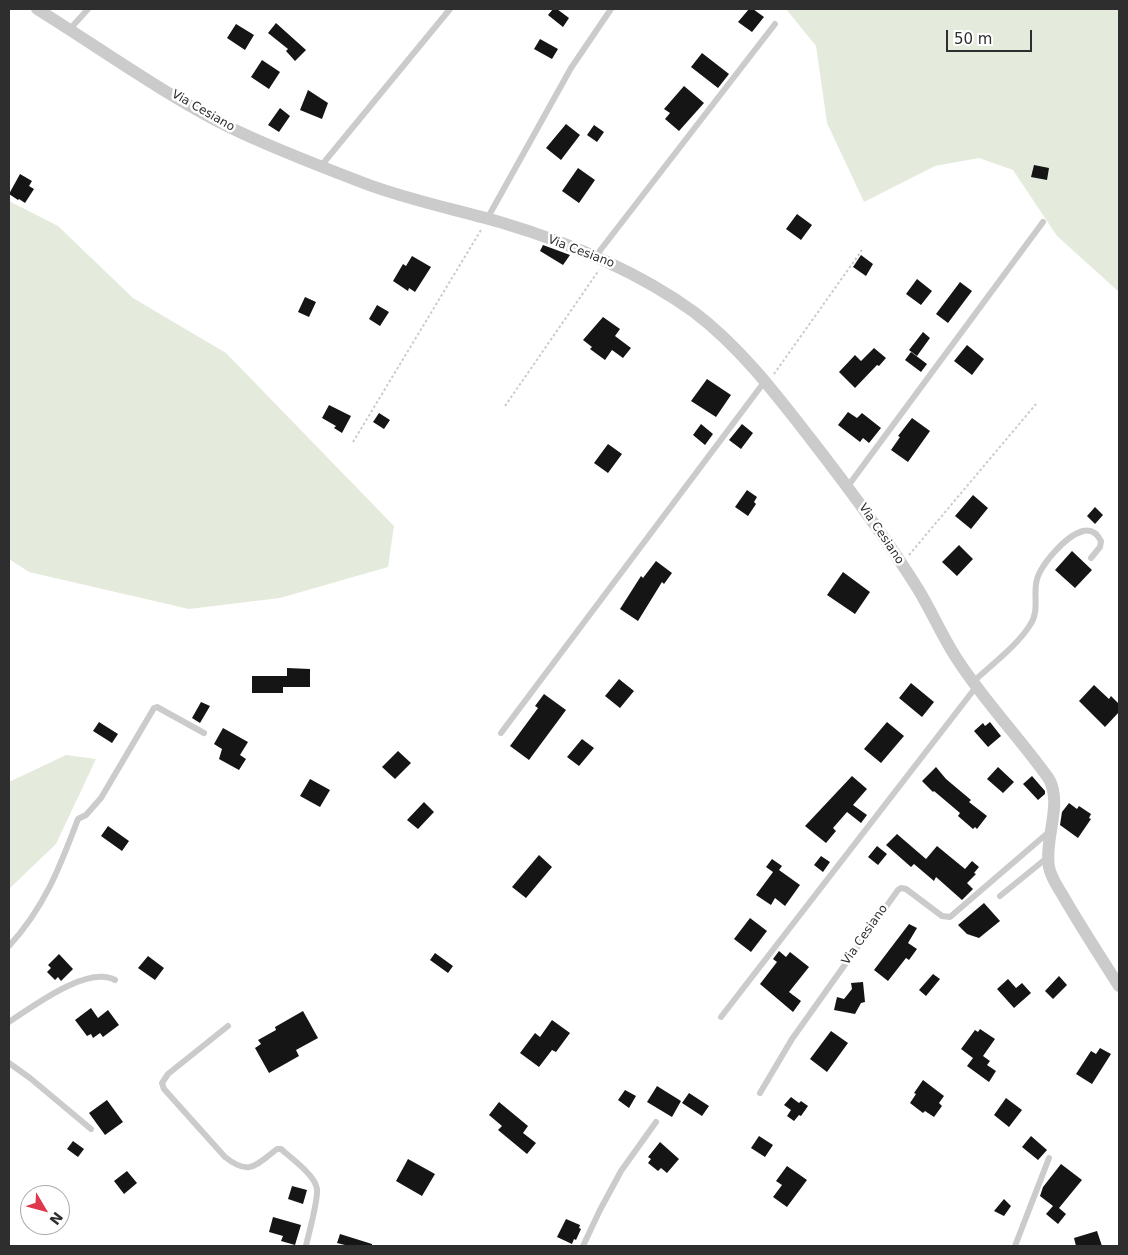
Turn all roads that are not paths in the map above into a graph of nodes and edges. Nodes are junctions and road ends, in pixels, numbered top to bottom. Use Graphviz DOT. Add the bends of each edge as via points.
graph roads {
  1 [pos="37,9"];
  2 [pos="88,9"];
  3 [pos="450,9"];
  4 [pos="611,9"];
  5 [pos="775,24"];
  6 [pos="70,29"];
  7 [pos="322,166"];
  8 [pos="488,219"];
  9 [pos="1043,222"];
  10 [pos="601,259"];
  11 [pos="766,383"];
  12 [pos="848,486"];
  13 [pos="1091,558"];
  14 [pos="975,684"];
  15 [pos="204,733"];
  16 [pos="501,733"];
  17 [pos="1051,830"];
  18 [pos="1048,857"];
  19 [pos="1000,896"];
  20 [pos="9,946"];
  21 [pos="115,980"];
  22 [pos="1119,986"];
  23 [pos="721,1017"];
  24 [pos="9,1022"];
  25 [pos="228,1026"];
  26 [pos="9,1063"];
  27 [pos="760,1093"];
  28 [pos="656,1122"];
  29 [pos="91,1129"];
  30 [pos="1050,1158"];
  31 [pos="306,1246"];
  32 [pos="583,1246"];
  33 [pos="1014,1246"];
  1 -- 6 [label="street, Via Cesiano"];
  2 -- 6 [label="lane"];
  3 -- 7 [label="lane"];
  4 -- 8 [label="lane" via="571,68"];
  5 -- 10 [label="lane"];
  6 -- 7 [label="street, Via Cesiano" via="208,116"];
  7 -- 8 [label="street, Via Cesiano" via="397,194"];
  8 -- 10 [label="street, Via Cesiano"];
  9 -- 12 [label="lane"];
  10 -- 11 [label="street, Via Cesiano" via="649,282 700,318 727,340"];
  11 -- 12 [label="street, Via Cesiano"];
  11 -- 16 [label="lane"];
  12 -- 14 [label="street, Via Cesiano" via="902,564 948,645"];
  13 -- 14 [label="lane" via="1101,544 1098,535 1090,530 1070,537 1056,551 1039,573 1037,607 1030,625"];
  14 -- 17 [label="street, Via Cesiano" via="1051,782 1054,801"];
  14 -- 23 [label="lane"];
  15 -- 20 [label="lane" via="154,708 101,798 78,819 41,905"];
  17 -- 18 [label="street, Via Cesiano"];
  17 -- 27 [label="lane, Via Cesiano" via="950,918 942,916 906,889 898,890 792,1039"];
  18 -- 19 [label="lane"];
  18 -- 22 [label="street, Via Cesiano" via="1054,881"];
  21 -- 24 [label="lane" via="102,977 75,982"];
  25 -- 31 [label="lane" via="168,1074 162,1083 164,1089 236,1166 252,1167 281,1149 313,1179 317,1189 316,1200"];
  26 -- 29 [label="lane"];
  28 -- 32 [label="lane" via="620,1171"];
  30 -- 33 [label="lane"];
}
